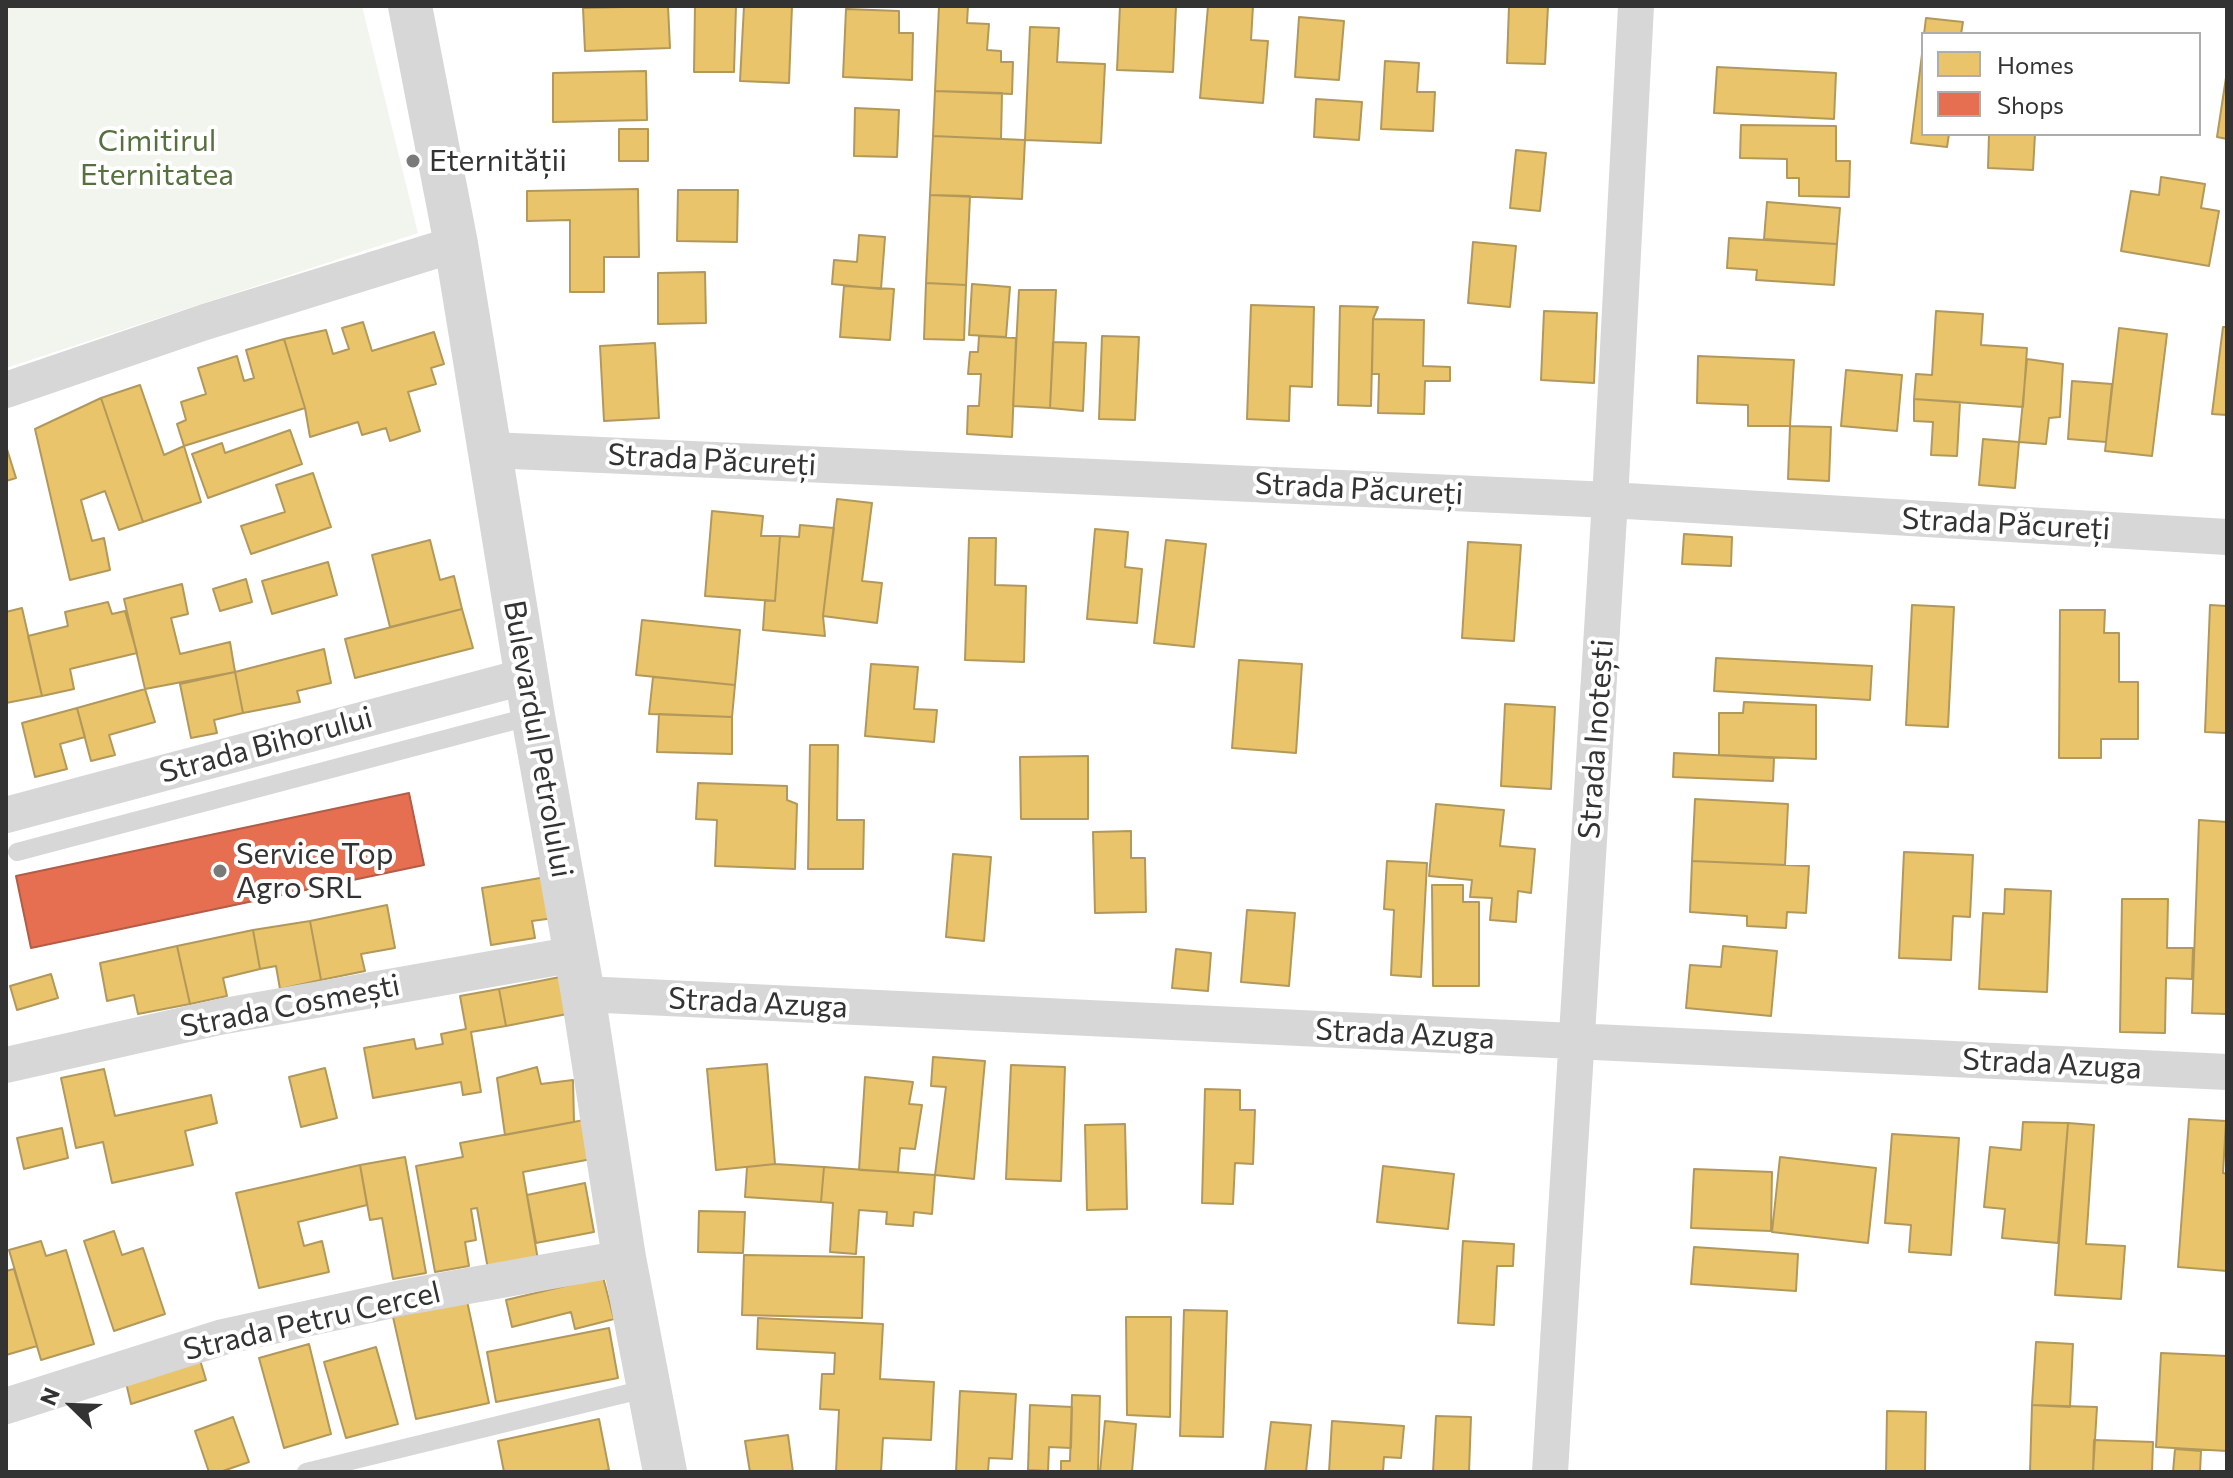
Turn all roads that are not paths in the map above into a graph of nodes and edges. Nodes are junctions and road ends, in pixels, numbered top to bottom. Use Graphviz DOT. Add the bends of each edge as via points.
graph roads {
  1 [pos="410,6"];
  2 [pos="1636,6"];
  3 [pos="456,244"];
  4 [pos="6,390"];
  5 [pos="490,450"];
  6 [pos="1610,500"];
  7 [pos="2227,537"];
  8 [pos="530,696"];
  9 [pos="6,815"];
  10 [pos="17,852"];
  11 [pos="579,974"];
  12 [pos="1577,1042"];
  13 [pos="6,1065"];
  14 [pos="2227,1072"];
  15 [pos="624,1258"];
  16 [pos="649,1388"];
  17 [pos="6,1406"];
  18 [pos="306,1472"];
  19 [pos="665,1472"];
  20 [pos="1550,1472"];
  1 -- 3 [label="street, Bulevardul Petrolului"];
  2 -- 6 [label="street, Strada Inotești"];
  3 -- 4 [label="street"];
  3 -- 5 [label="street, Bulevardul Petrolului"];
  5 -- 6 [label="street, Strada Păcureți"];
  5 -- 8 [label="street, Bulevardul Petrolului"];
  6 -- 7 [label="street, Strada Păcureți"];
  6 -- 12 [label="street, Strada Inotești"];
  8 -- 9 [label="street, Strada Bihorului"];
  8 -- 10 [label="lane"];
  8 -- 11 [label="street, Bulevardul Petrolului"];
  11 -- 12 [label="street, Strada Azuga"];
  11 -- 13 [label="street, Strada Cosmești" via="219,1017"];
  11 -- 15 [label="street, Bulevardul Petrolului"];
  12 -- 14 [label="street, Strada Azuga"];
  12 -- 20 [label="street, Strada Inotești"];
  15 -- 16 [label="street, Bulevardul Petrolului"];
  15 -- 17 [label="street, Strada Petru Cercel" via="223,1337"];
  16 -- 18 [label="lane"];
  16 -- 19 [label="street, Bulevardul Petrolului"];
}
